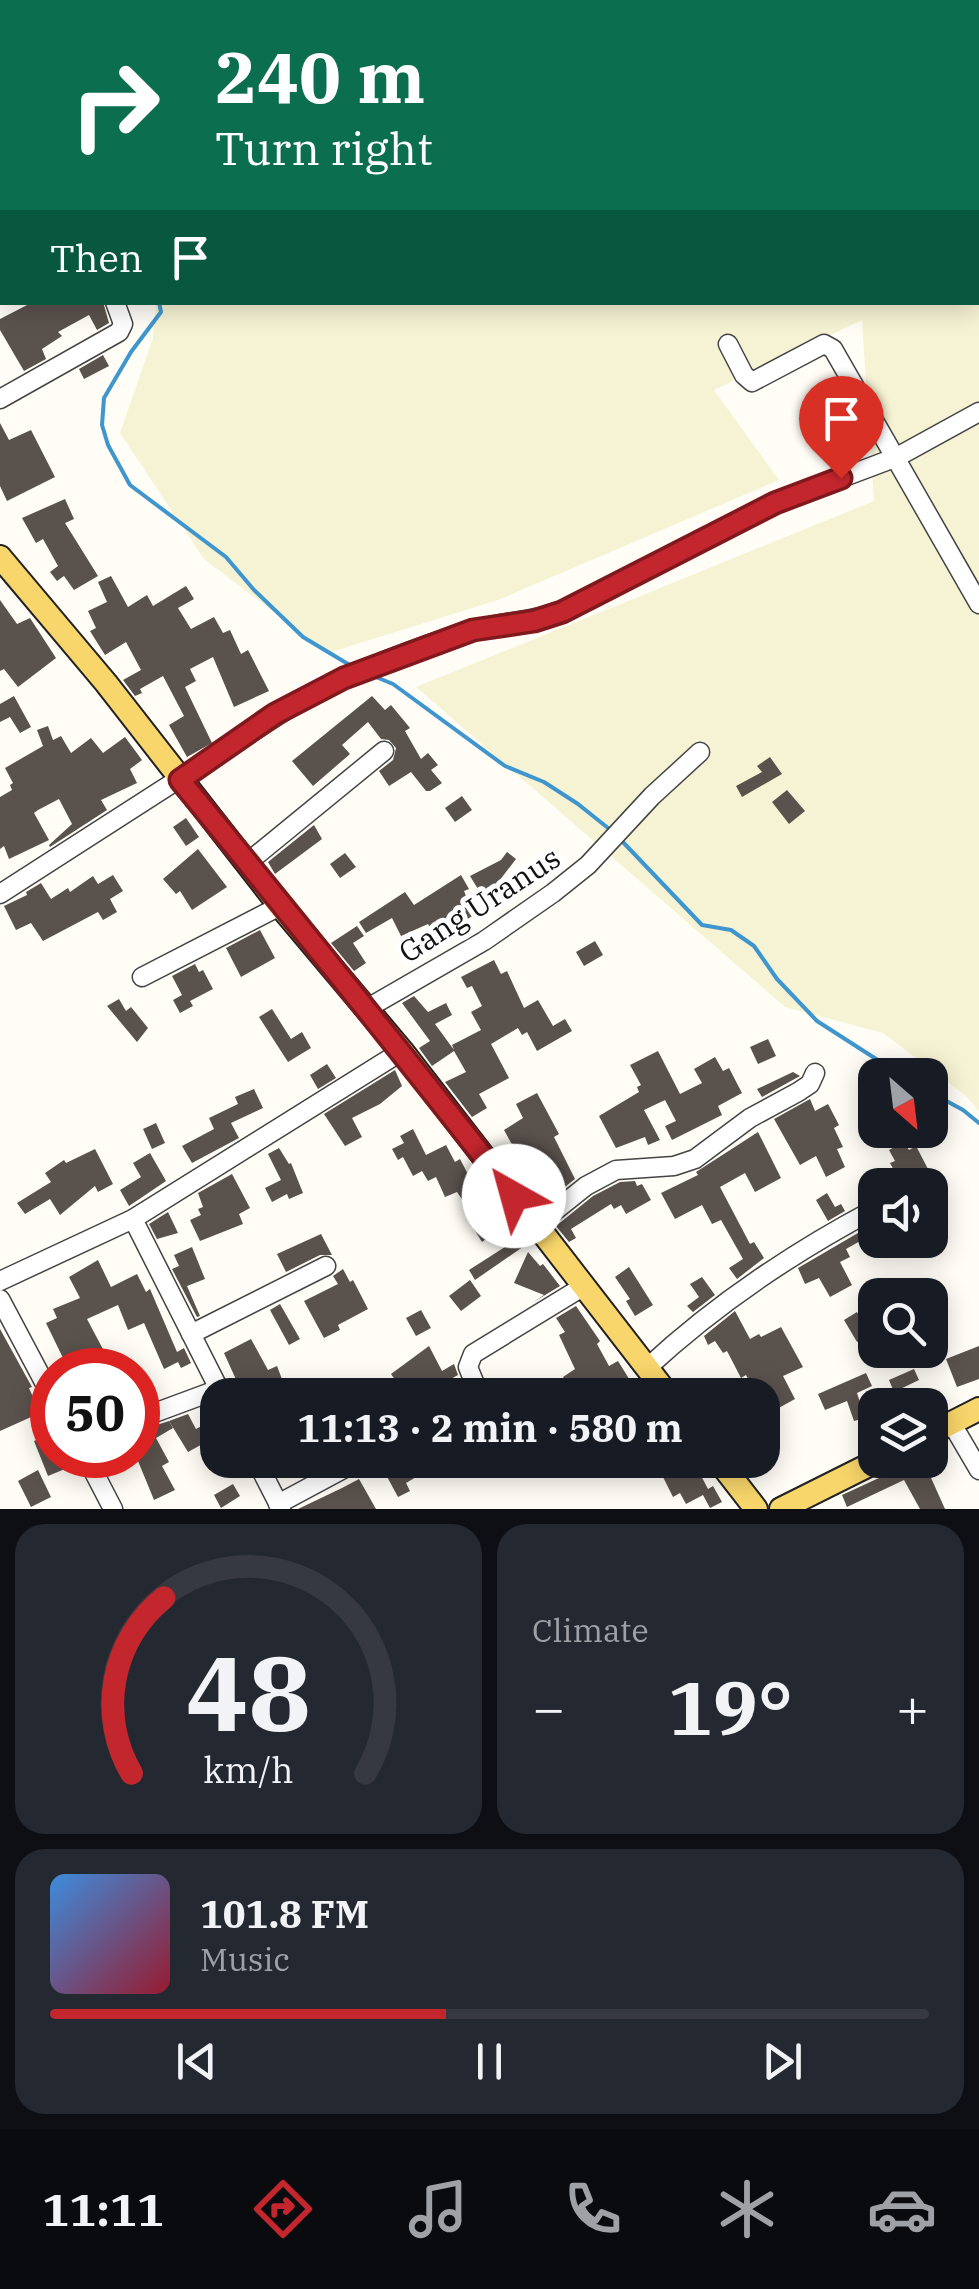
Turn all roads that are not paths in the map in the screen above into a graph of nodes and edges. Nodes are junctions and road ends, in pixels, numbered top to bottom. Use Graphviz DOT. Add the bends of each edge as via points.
graph roads {
  1 [pos="116,305"];
  2 [pos="728,344"];
  3 [pos="0,399"];
  4 [pos="979,412"];
  5 [pos="897,457"];
  6 [pos="0,558"];
  7 [pos="979,604"];
  8 [pos="384,750"];
  9 [pos="700,752"];
  10 [pos="180,780"];
  11 [pos="247,863"];
  12 [pos="0,894"];
  13 [pos="280,906"];
  14 [pos="142,977"];
  15 [pos="366,1010"];
  16 [pos="402,1051"];
  17 [pos="815,1073"];
  18 [pos="133,1219"];
  19 [pos="858,1219"];
  20 [pos="536,1226"];
  21 [pos="326,1266"];
  22 [pos="0,1281"];
  23 [pos="584,1286"];
  24 [pos="0,1299"];
  25 [pos="191,1334"];
  26 [pos="30,1356"];
  27 [pos="647,1368"];
  28 [pos="214,1378"];
  29 [pos="472,1378"];
  30 [pos="655,1378"];
  31 [pos="200,1399"];
  32 [pos="979,1409"];
  33 [pos="160,1412"];
  34 [pos="952,1424"];
  35 [pos="948,1426"];
  36 [pos="979,1470"];
  37 [pos="858,1471"];
  38 [pos="97,1478"];
  39 [pos="265,1478"];
  40 [pos="329,1478"];
  41 [pos="732,1478"];
  42 [pos="280,1507"];
  43 [pos="113,1509"];
  44 [pos="756,1509"];
  45 [pos="782,1509"];
  1 -- 3 [label="street" via="119,332"];
  2 -- 5 [label="street" via="752,382 828,345"];
  4 -- 5 [label="street"];
  5 -- 7 [label="street"];
  5 -- 10 [label="street" via="775,503 562,612 473,630 344,678 275,714"];
  6 -- 10 [label="main road"];
  8 -- 11 [label="street"];
  9 -- 15 [label="street, Gang Uranus" via="553,893"];
  10 -- 11 [label="main road"];
  10 -- 12 [label="street"];
  11 -- 13 [label="main road"];
  13 -- 14 [label="street"];
  13 -- 15 [label="main road"];
  15 -- 16 [label="main road"];
  16 -- 18 [label="street"];
  16 -- 20 [label="main road"];
  17 -- 20 [label="street" via="810,1084 694,1158 616,1170"];
  18 -- 22 [label="street"];
  18 -- 25 [label="street"];
  19 -- 27 [label="street" via="766,1272"];
  20 -- 23 [label="main road"];
  21 -- 25 [label="street"];
  23 -- 27 [label="main road"];
  23 -- 29 [label="street" via="473,1354"];
  24 -- 26 [label="street"];
  25 -- 28 [label="street"];
  27 -- 30 [label="main road"];
  31 -- 33 [label="street"];
  32 -- 34 [label="main road"];
  34 -- 35 [label="main road"];
  34 -- 36 [label="street"];
  37 -- 45 [label="main road"];
  38 -- 43 [label="street"];
  39 -- 42 [label="street"];
  40 -- 42 [label="street"];
  41 -- 44 [label="main road"];
}
